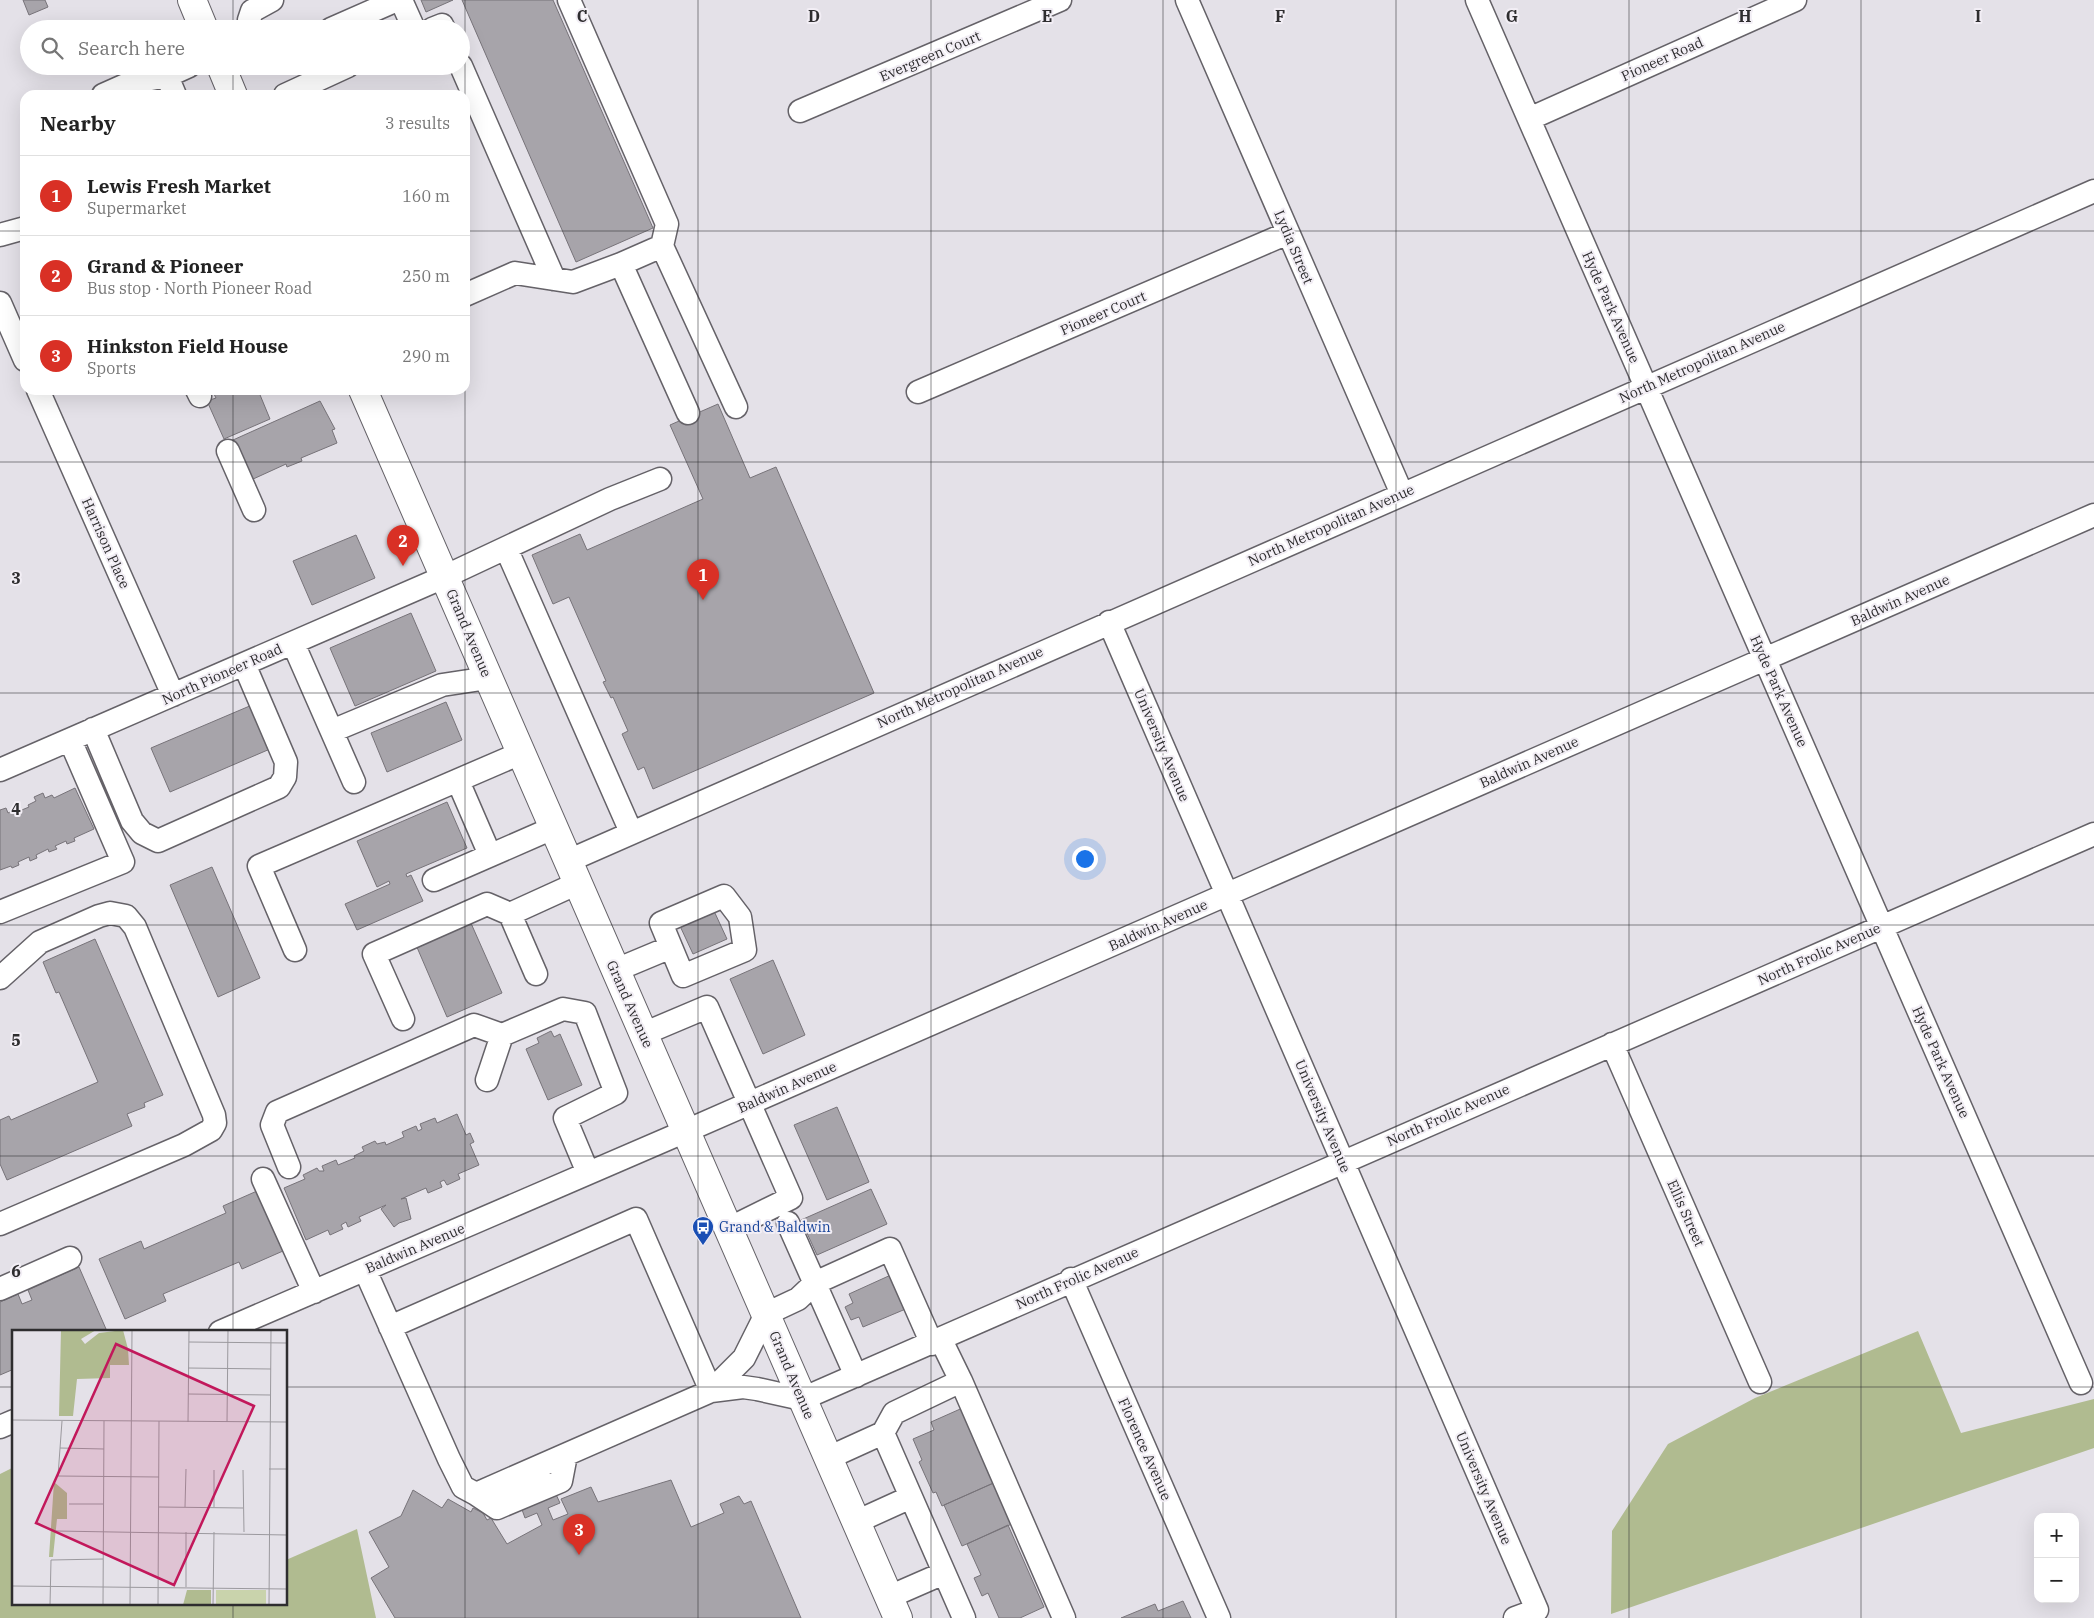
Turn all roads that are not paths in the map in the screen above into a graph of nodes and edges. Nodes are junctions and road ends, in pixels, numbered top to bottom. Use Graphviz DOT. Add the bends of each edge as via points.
graph roads {
  1 [pos="192,0"];
  2 [pos="272,0"];
  3 [pos="397,0"];
  4 [pos="402,0"];
  5 [pos="569,0"];
  6 [pos="1060,0"];
  7 [pos="1186,0"];
  8 [pos="1477,0"];
  9 [pos="1795,0"];
  10 [pos="200,20"];
  11 [pos="250,20"];
  12 [pos="351,20"];
  13 [pos="410,20"];
  14 [pos="182,75"];
  15 [pos="225,75"];
  16 [pos="328,75"];
  17 [pos="464,75"];
  18 [pos="172,89"];
  19 [pos="114,90"];
  20 [pos="231,90"];
  21 [pos="295,90"];
  22 [pos="800,112"];
  23 [pos="1528,119"];
  24 [pos="2094,190"];
  25 [pos="20,229"];
  26 [pos="1288,234"];
  27 [pos="0,235"];
  28 [pos="662,246"];
  29 [pos="621,264"];
  30 [pos="554,279"];
  31 [pos="470,293"];
  32 [pos="8,312"];
  33 [pos="20,346"];
  34 [pos="1646,387"];
  35 [pos="918,392"];
  36 [pos="40,395"];
  37 [pos="365,395"];
  38 [pos="736,407"];
  39 [pos="688,413"];
  40 [pos="228,451"];
  41 [pos="660,479"];
  42 [pos="1402,494"];
  43 [pos="254,510"];
  44 [pos="2094,515"];
  45 [pos="506,548"];
  46 [pos="444,577"];
  47 [pos="1109,622"];
  48 [pos="293,643"];
  49 [pos="1765,659"];
  50 [pos="244,664"];
  51 [pos="488,678"];
  52 [pos="173,695"];
  53 [pos="93,729"];
  54 [pos="332,731"];
  55 [pos="70,740"];
  56 [pos="521,753"];
  57 [pos="0,770"];
  58 [pos="458,781"];
  59 [pos="354,782"];
  60 [pos="554,828"];
  61 [pos="631,832"];
  62 [pos="2094,834"];
  63 [pos="490,855"];
  64 [pos="573,872"];
  65 [pos="434,880"];
  66 [pos="1227,894"];
  67 [pos="0,912"];
  68 [pos="510,914"];
  69 [pos="1882,926"];
  70 [pos="671,947"];
  71 [pos="295,950"];
  72 [pos="616,970"];
  73 [pos="536,974"];
  74 [pos="0,978"];
  75 [pos="403,1019"];
  76 [pos="644,1034"];
  77 [pos="502,1035"];
  78 [pos="1612,1044"];
  79 [pos="487,1080"];
  80 [pos="750,1103"];
  81 [pos="686,1132"];
  82 [pos="1342,1161"];
  83 [pos="289,1167"];
  84 [pos="588,1174"];
  85 [pos="263,1179"];
  86 [pos="788,1223"];
  87 [pos="0,1224"];
  88 [pos="728,1229"];
  89 [pos="70,1258"];
  90 [pos="365,1270"];
  91 [pos="1071,1280"];
  92 [pos="815,1283"];
  93 [pos="0,1289"];
  94 [pos="314,1292"];
  95 [pos="766,1314"];
  96 [pos="390,1327"];
  97 [pos="225,1330"];
  98 [pos="936,1342"];
  99 [pos="856,1376"];
  100 [pos="961,1381"];
  101 [pos="1760,1382"];
  102 [pos="2081,1383"];
  103 [pos="711,1391"];
  104 [pos="802,1399"];
  105 [pos="12,1422"];
  106 [pos="0,1427"];
  107 [pos="883,1434"];
  108 [pos="828,1458"];
  109 [pos="911,1497"];
  110 [pos="856,1522"];
  111 [pos="944,1573"];
  112 [pos="894,1608"];
  113 [pos="964,1618"];
  114 [pos="1064,1618"];
  115 [pos="1219,1618"];
  116 [pos="1515,1618"];
  1 -- 10 [label="main road"];
  2 -- 11 [label="street" via="252,11"];
  3 -- 12 [label="street"];
  4 -- 13 [label="street"];
  5 -- 28 [label="street" via="667,224"];
  6 -- 22 [label="street, Evergreen Court"];
  7 -- 26 [label="street, Lydia Street"];
  8 -- 23 [label="street, Hyde Park Avenue"];
  9 -- 23 [label="street, Pioneer Road"];
  14 -- 18 [label="street"];
  15 -- 20 [label="main road"];
  16 -- 21 [label="street"];
  17 -- 30 [label="street"];
  18 -- 19 [label="street" via="130,82"];
  23 -- 34 [label="street, Hyde Park Avenue"];
  24 -- 34 [label="street, North Metropolitan Avenue"];
  25 -- 27 [label="street"];
  26 -- 35 [label="street, Pioneer Court"];
  26 -- 42 [label="street, Lydia Street"];
  28 -- 29 [label="street"];
  28 -- 38 [label="street"];
  29 -- 30 [label="street" via="573,282"];
  29 -- 39 [label="street"];
  30 -- 31 [label="street" via="515,274"];
  32 -- 33 [label="street"];
  34 -- 42 [label="street, North Metropolitan Avenue"];
  34 -- 49 [label="street, Hyde Park Avenue"];
  36 -- 52 [label="street, Harrison Place"];
  37 -- 46 [label="main road, Grand Avenue"];
  40 -- 43 [label="street"];
  41 -- 45 [label="street, North Pioneer Road"];
  42 -- 47 [label="street, North Metropolitan Avenue"];
  44 -- 49 [label="street, Baldwin Avenue"];
  45 -- 46 [label="street, North Pioneer Road"];
  45 -- 61 [label="street"];
  46 -- 48 [label="street, North Pioneer Road"];
  46 -- 51 [label="main road, Grand Avenue"];
  47 -- 61 [label="street, North Metropolitan Avenue"];
  47 -- 66 [label="street, University Avenue"];
  48 -- 50 [label="street, North Pioneer Road"];
  48 -- 54 [label="street"];
  49 -- 66 [label="street, Baldwin Avenue"];
  49 -- 69 [label="street, Hyde Park Avenue"];
  50 -- 52 [label="street, North Pioneer Road"];
  50 -- 53 [label="street" via="286,762 286,776 279,787 158,841 142,833 132,822"];
  51 -- 54 [label="street" via="442,685"];
  51 -- 56 [label="main road, Grand Avenue"];
  52 -- 53 [label="street, North Pioneer Road"];
  53 -- 55 [label="street, North Pioneer Road"];
  54 -- 59 [label="street"];
  55 -- 57 [label="street, North Pioneer Road"];
  55 -- 67 [label="street" via="123,862"];
  56 -- 58 [label="street"];
  56 -- 60 [label="main road, Grand Avenue"];
  58 -- 63 [label="street"];
  58 -- 71 [label="street" via="258,866"];
  60 -- 63 [label="street"];
  60 -- 64 [label="main road, Grand Avenue"];
  61 -- 64 [label="street, North Metropolitan Avenue"];
  62 -- 69 [label="street, North Frolic Avenue"];
  63 -- 65 [label="street"];
  64 -- 68 [label="street, North Metropolitan Avenue"];
  64 -- 72 [label="main road, Grand Avenue"];
  66 -- 80 [label="street, Baldwin Avenue"];
  66 -- 82 [label="street, University Avenue"];
  68 -- 73 [label="street"];
  68 -- 75 [label="street" via="487,904 374,954"];
  69 -- 78 [label="street, North Frolic Avenue"];
  69 -- 102 [label="street, Hyde Park Avenue"];
  70 -- 72 [label="street"];
  72 -- 76 [label="main road, Grand Avenue"];
  74 -- 87 [label="street" via="40,942 99,916 110,913 126,916 135,928 215,1124 211,1130 184,1145"];
  76 -- 80 [label="street" via="707,1006"];
  76 -- 81 [label="main road, Grand Avenue"];
  77 -- 79 [label="street"];
  77 -- 83 [label="street" via="474,1025 277,1112 272,1125"];
  77 -- 84 [label="street" via="563,1009 585,1013 616,1093 565,1118"];
  78 -- 82 [label="street, North Frolic Avenue"];
  78 -- 101 [label="street, Ellis Street"];
  80 -- 81 [label="street, Baldwin Avenue"];
  80 -- 88 [label="street" via="791,1198"];
  81 -- 84 [label="street, Baldwin Avenue"];
  81 -- 88 [label="main road, Grand Avenue"];
  82 -- 91 [label="street, North Frolic Avenue"];
  82 -- 116 [label="street, University Avenue" via="1537,1610"];
  84 -- 90 [label="street, Baldwin Avenue"];
  85 -- 94 [label="street"];
  86 -- 92 [label="street"];
  88 -- 95 [label="main road, Grand Avenue"];
  89 -- 93 [label="street"];
  90 -- 94 [label="street, Baldwin Avenue"];
  90 -- 96 [label="street"];
  91 -- 98 [label="street, North Frolic Avenue"];
  91 -- 115 [label="street, Florence Avenue"];
  92 -- 95 [label="street" via="798,1300"];
  92 -- 98 [label="street" via="890,1249"];
  92 -- 99 [label="street"];
  94 -- 97 [label="street, Baldwin Avenue"];
  95 -- 103 [label="street" via="741,1362"];
  95 -- 104 [label="main road, Grand Avenue"];
  96 -- 103 [label="street" via="463,1487 476,1494"];
  96 -- 103 [label="street" via="636,1219"];
  98 -- 99 [label="street, North Frolic Avenue"];
  98 -- 100 [label="street"];
  99 -- 104 [label="street, North Frolic Avenue"];
  100 -- 107 [label="street" via="894,1413"];
  100 -- 114 [label="street"];
  103 -- 104 [label="street" via="750,1388"];
  104 -- 108 [label="main road, Grand Avenue"];
  105 -- 106 [label="street"];
  107 -- 108 [label="street"];
  107 -- 109 [label="street"];
  108 -- 110 [label="main road, Grand Avenue"];
  109 -- 110 [label="street"];
  109 -- 111 [label="street"];
  110 -- 112 [label="main road, Grand Avenue"];
  111 -- 112 [label="street"];
  111 -- 113 [label="street"];
}
